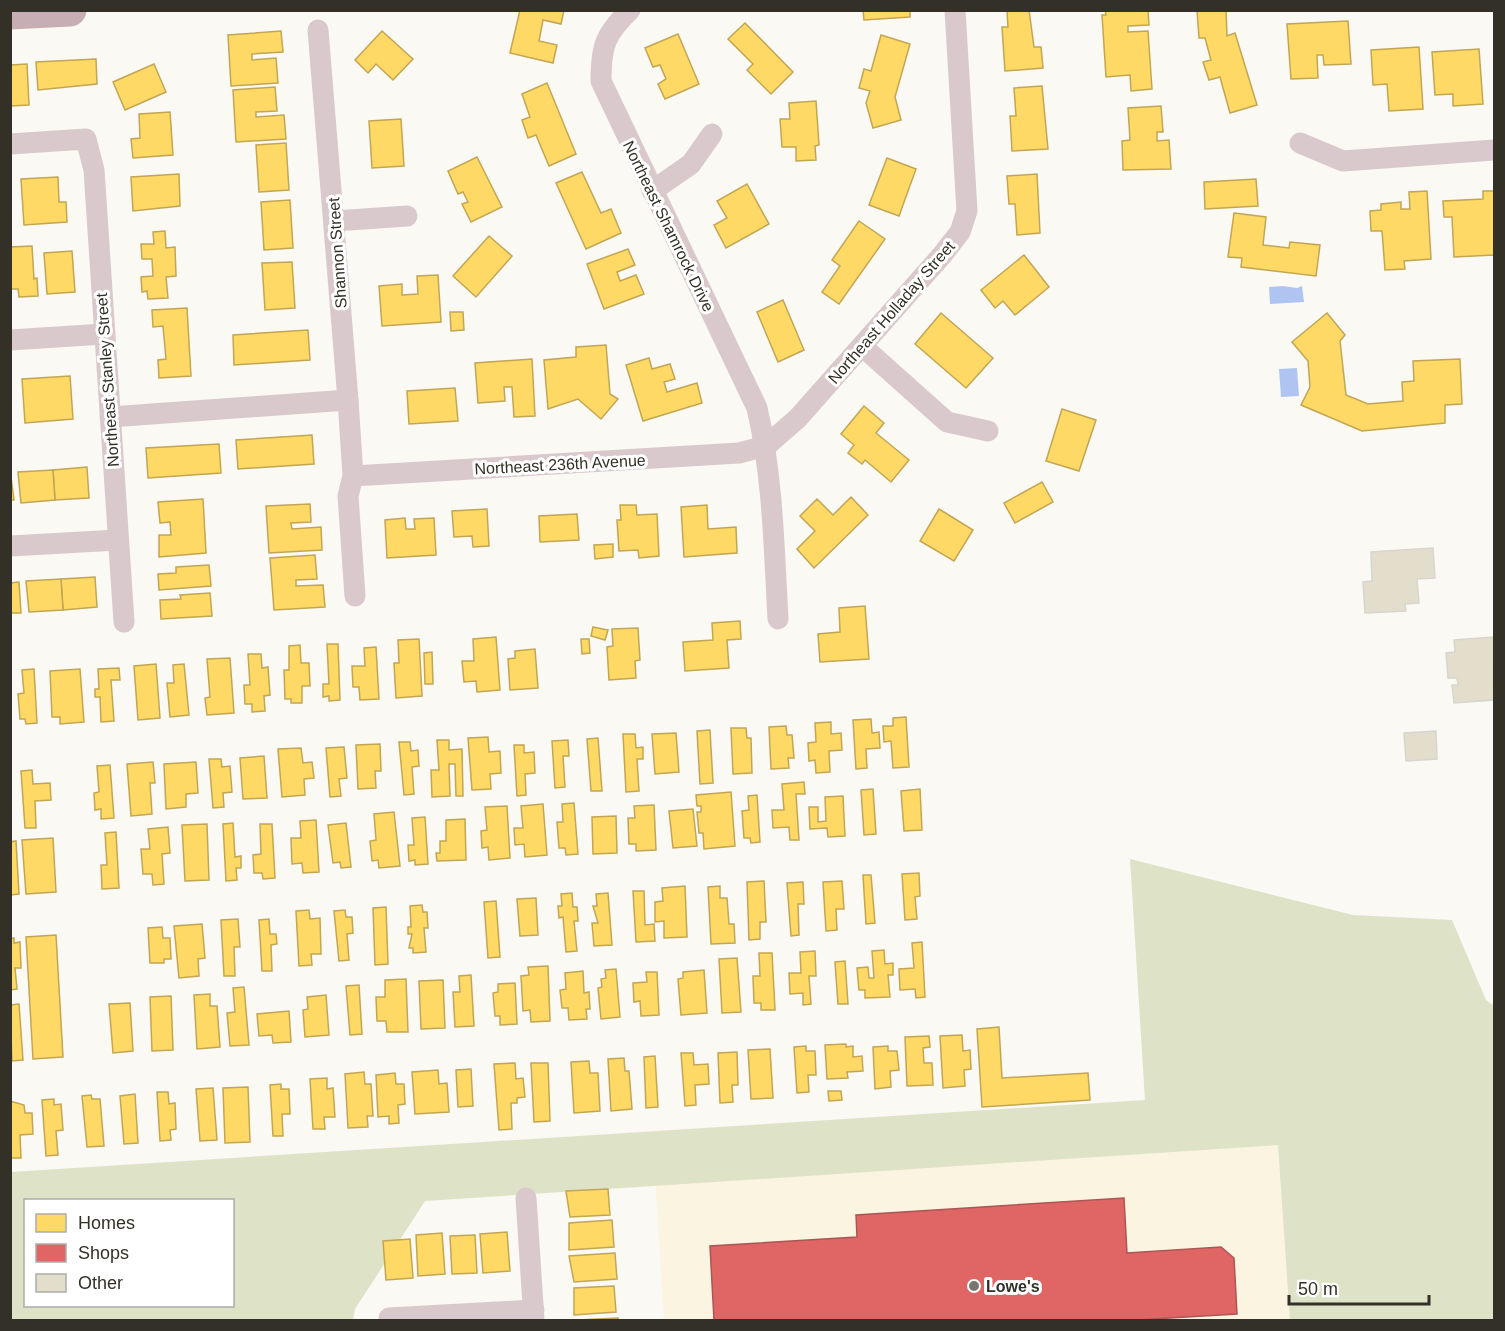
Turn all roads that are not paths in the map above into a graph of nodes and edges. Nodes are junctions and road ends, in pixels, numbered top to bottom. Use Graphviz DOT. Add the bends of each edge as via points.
graph roads {
  1 [pos="70,10"];
  2 [pos="630,10"];
  3 [pos="956,10"];
  4 [pos="10,13"];
  5 [pos="318,30"];
  6 [pos="712,134"];
  7 [pos="1300,142"];
  8 [pos="10,144"];
  9 [pos="1494,150"];
  10 [pos="652,191"];
  11 [pos="407,216"];
  12 [pos="335,220"];
  13 [pos="104,334"];
  14 [pos="10,340"];
  15 [pos="863,347"];
  16 [pos="348,400"];
  17 [pos="110,417"];
  18 [pos="988,431"];
  19 [pos="766,446"];
  20 [pos="353,476"];
  21 [pos="118,540"];
  22 [pos="10,546"];
  23 [pos="355,596"];
  24 [pos="778,619"];
  25 [pos="124,622"];
  26 [pos="526,1198"];
  27 [pos="534,1315"];
  28 [pos="389,1318"];
  1 -- 4 [label="highway"];
  2 -- 10 [label="street, Northeast Shamrock Drive" via="614,25 605,41 601,81"];
  3 -- 15 [label="street, Northeast Holladay Street" via="967,211 960,231 943,254"];
  5 -- 12 [label="street, Shannon Street"];
  6 -- 10 [label="street" via="692,164"];
  7 -- 9 [label="street" via="1343,161"];
  8 -- 13 [label="street, Northeast Stanley Street" via="86,139 94,170"];
  10 -- 19 [label="street, Northeast Shamrock Drive" via="757,408"];
  11 -- 12 [label="street"];
  12 -- 16 [label="street, Shannon Street"];
  13 -- 14 [label="street"];
  13 -- 17 [label="street, Northeast Stanley Street"];
  15 -- 18 [label="street" via="947,422"];
  15 -- 19 [label="street, Northeast Holladay Street" via="798,418"];
  16 -- 17 [label="street"];
  16 -- 20 [label="street, Shannon Street"];
  17 -- 21 [label="street, Northeast Stanley Street"];
  19 -- 20 [label="street, Northeast 236th Avenue" via="739,453"];
  19 -- 24 [label="street, Northeast Shamrock Drive"];
  20 -- 23 [label="street, Shannon Street" via="348,496"];
  21 -- 22 [label="street"];
  21 -- 25 [label="street, Northeast Stanley Street"];
  26 -- 27 [label="street"];
  27 -- 28 [label="street"];
}
